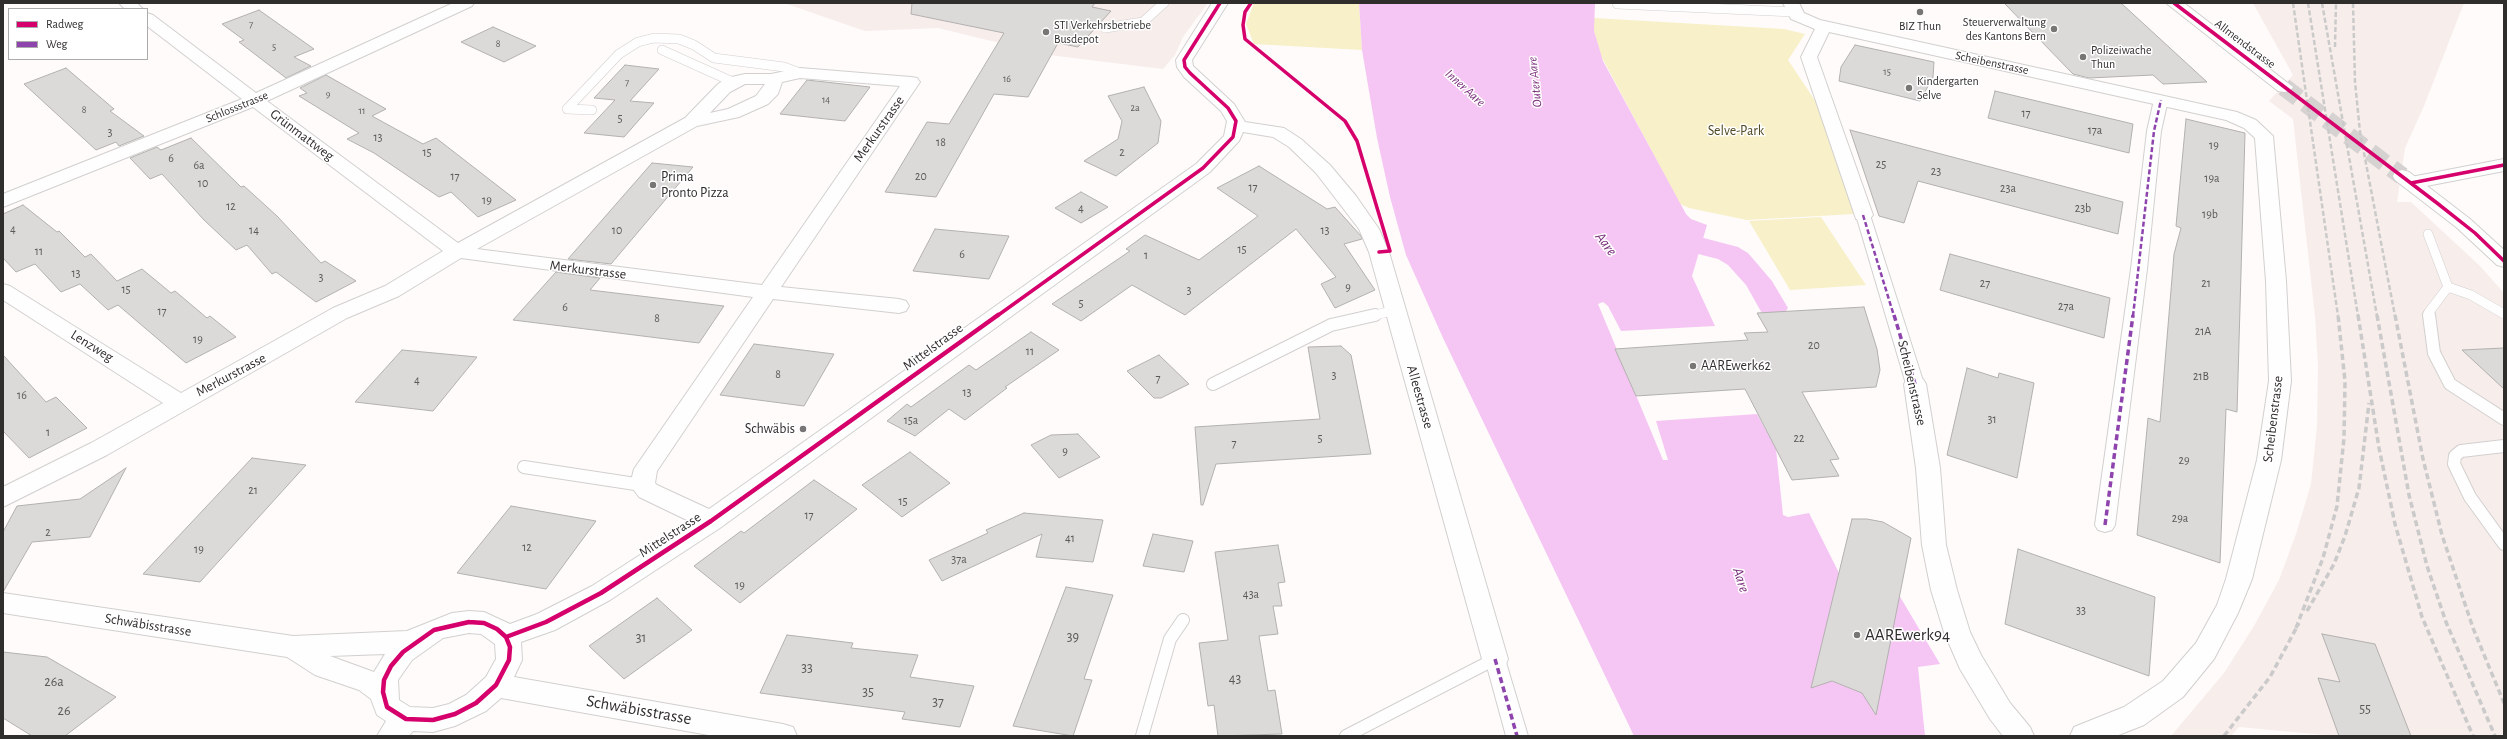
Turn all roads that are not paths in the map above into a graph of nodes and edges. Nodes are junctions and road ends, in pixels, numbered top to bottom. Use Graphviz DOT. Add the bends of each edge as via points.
graph roads {
  1 [pos="466,3"];
  2 [pos="1164,3"];
  3 [pos="2174,3"];
  4 [pos="1617,4"];
  5 [pos="1792,8"];
  6 [pos="1215,9"];
  7 [pos="148,19"];
  8 [pos="1824,26"];
  9 [pos="1105,28"];
  10 [pos="662,50"];
  11 [pos="800,74"];
  12 [pos="771,80"];
  13 [pos="733,82"];
  14 [pos="2284,87"];
  15 [pos="255,100"];
  16 [pos="2161,100"];
  17 [pos="592,110"];
  18 [pos="691,122"];
  19 [pos="1237,126"];
  20 [pos="2504,165"];
  21 [pos="3,200"];
  22 [pos="1863,216"];
  23 [pos="2428,234"];
  24 [pos="458,251"];
  25 [pos="2504,261"];
  26 [pos="2448,287"];
  27 [pos="3,291"];
  28 [pos="766,292"];
  29 [pos="900,306"];
  30 [pos="1396,310"];
  31 [pos="2504,314"];
  32 [pos="1213,384"];
  33 [pos="1915,384"];
  34 [pos="179,403"];
  35 [pos="2504,419"];
  36 [pos="2504,446"];
  37 [pos="524,467"];
  38 [pos="642,485"];
  39 [pos="3,498"];
  40 [pos="711,522"];
  41 [pos="2105,525"];
  42 [pos="2504,544"];
  43 [pos="3,603"];
  44 [pos="1183,620"];
  45 [pos="506,637"];
  46 [pos="418,640"];
  47 [pos="292,647"];
  48 [pos="1495,659"];
  49 [pos="496,685"];
  50 [pos="383,692"];
  51 [pos="398,728"];
  52 [pos="783,736"];
  53 [pos="1142,736"];
  54 [pos="1346,736"];
  55 [pos="1517,736"];
  56 [pos="2020,736"];
  57 [pos="2084,736"];
  1 -- 15 [label="street, Schlossstrasse"];
  2 -- 9 [label="lane" via="1143,22"];
  3 -- 14 [label="street, Allmendstrasse"];
  4 -- 5 [label="lane"];
  5 -- 8 [label="street, Scheibenstrasse" via="1808,22"];
  6 -- 19 [label="street" via="1184,60 1185,67 1228,108 1234,115"];
  7 -- 15 [label="street, Grünmattweg"];
  8 -- 16 [label="street, Scheibenstrasse"];
  8 -- 22 [label="street, Scheibenstrasse" via="1809,57"];
  10 -- 13 [label="lane"];
  11 -- 12 [label="street, Merkurstrasse"];
  11 -- 17 [label="lane" via="784,67 714,58 679,39 654,38 638,42 619,54 567,109"];
  11 -- 28 [label="street, Merkurstrasse" via="911,82"];
  12 -- 13 [label="street, Merkurstrasse" via="745,79"];
  12 -- 18 [label="street, Merkurstrasse" via="774,83 762,100 733,113"];
  13 -- 18 [label="street, Merkurstrasse"];
  15 -- 21 [label="street, Schlossstrasse"];
  15 -- 24 [label="street, Grünmattweg"];
  16 -- 41 [label="street" via="2154,131 2139,269"];
  16 -- 57 [label="street, Scheibenstrasse" via="2240,119 2264,136 2279,334 2280,381 2274,433 2239,579 2229,606 2205,650 2173,689 2152,705 2134,716"];
  18 -- 24 [label="street, Merkurstrasse"];
  19 -- 30 [label="street, Alleestrasse" via="1278,132 1295,143 1323,169 1369,229 1379,252"];
  19 -- 40 [label="street, Mittelstrasse" via="1226,147 1203,168"];
  20 -- 25 [label="street" via="2406,180 2467,226"];
  22 -- 33 [label="street, Scheibenstrasse"];
  23 -- 26 [label="lane"];
  24 -- 28 [label="street, Merkurstrasse"];
  24 -- 34 [label="street, Merkurstrasse" via="399,287 340,313 257,362"];
  26 -- 31 [label="lane" via="2471,295"];
  26 -- 35 [label="lane" via="2429,312 2434,353 2450,384"];
  27 -- 34 [label="street, Lenzweg"];
  28 -- 29 [label="street, Merkurstrasse"];
  28 -- 38 [label="street, Merkurstrasse" via="646,469"];
  30 -- 32 [label="lane" via="1331,325"];
  30 -- 48 [label="street, Alleestrasse"];
  33 -- 56 [label="street, Scheibenstrasse" via="1926,450 1934,545 1944,590 1957,632 1970,661 2000,711"];
  34 -- 39 [label="street, Merkurstrasse" via="99,449"];
  36 -- 42 [label="lane" via="2461,451 2455,456 2454,464 2470,497"];
  37 -- 38 [label="lane"];
  38 -- 40 [label="street" via="648,491"];
  40 -- 45 [label="street, Mittelstrasse" via="600,593 546,622"];
  43 -- 47 [label="street, Schwäbisstrasse"];
  44 -- 53 [label="lane" via="1170,639"];
  45 -- 46 [label="street" via="484,623 469,622 434,630"];
  45 -- 49 [label="street" via="510,647 509,660"];
  46 -- 47 [label="street, Schwäbisstrasse"];
  46 -- 50 [label="street" via="391,666 384,680"];
  47 -- 50 [label="street, Schwäbisstrasse" via="325,667 368,681"];
  48 -- 54 [label="lane"];
  48 -- 55 [label="street, Alleestrasse"];
  49 -- 51 [label="street" via="476,703 455,714"];
  49 -- 52 [label="street, Schwäbisstrasse"];
  50 -- 51 [label="street" via="387,707"];
}
